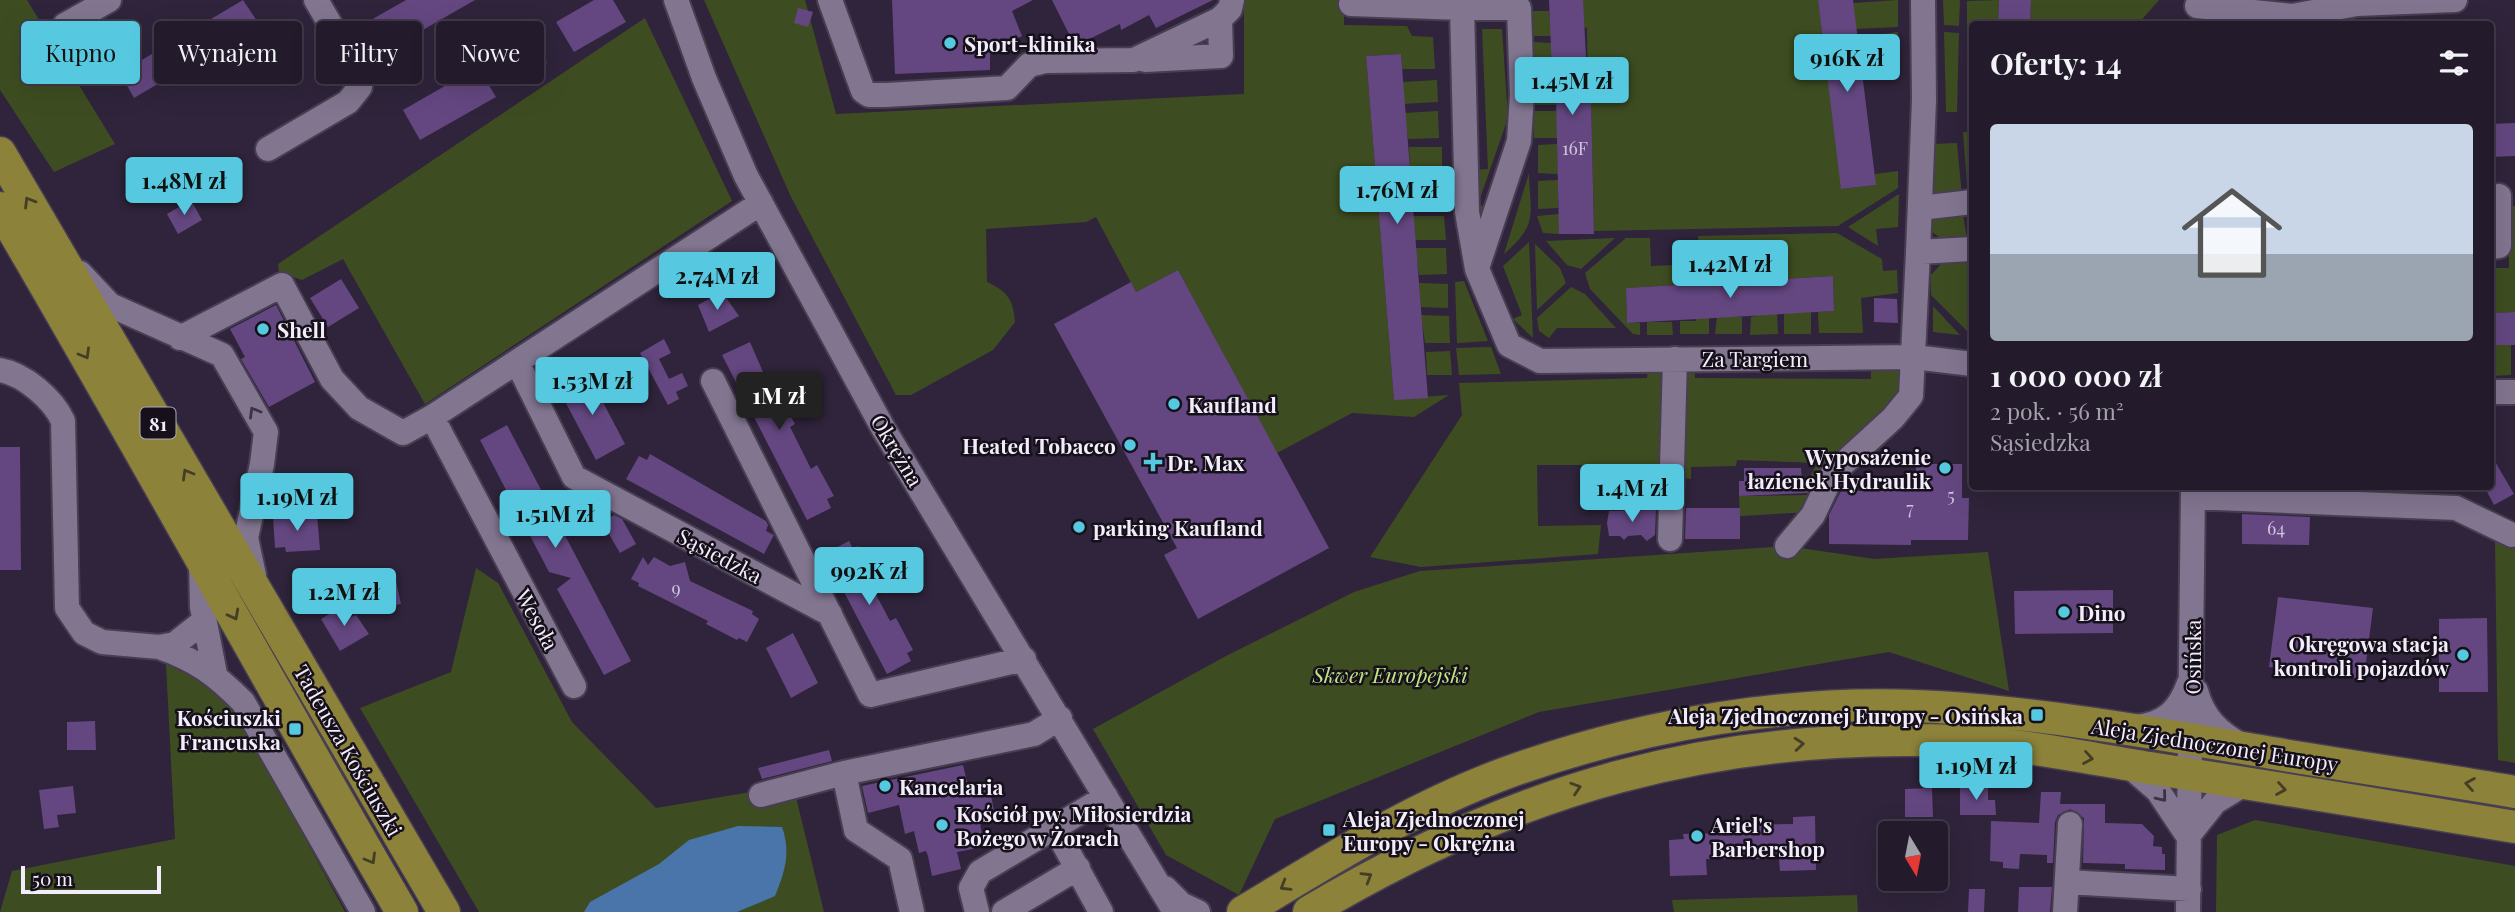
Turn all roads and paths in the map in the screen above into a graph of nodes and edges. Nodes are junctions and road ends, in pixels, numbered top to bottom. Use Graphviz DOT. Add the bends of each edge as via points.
graph roads {
  1 [pos="108,0"];
  2 [pos="316,0"];
  3 [pos="676,0"];
  4 [pos="830,0"];
  5 [pos="1923,0"];
  6 [pos="2455,0"];
  7 [pos="1351,4"];
  8 [pos="1462,8"];
  9 [pos="1226,9"];
  10 [pos="2201,14"];
  11 [pos="2284,20"];
  12 [pos="70,21"];
  13 [pos="1134,60"];
  14 [pos="268,149"];
  15 [pos="0,153"];
  16 [pos="2502,197"];
  17 [pos="1969,202"];
  18 [pos="761,203"];
  19 [pos="0,208"];
  20 [pos="1920,208"];
  21 [pos="2494,247"];
  22 [pos="1969,249"];
  23 [pos="57,250"];
  24 [pos="1917,251"];
  25 [pos="1477,269"];
  26 [pos="180,338"];
  27 [pos="1914,357"];
  28 [pos="1675,359"];
  29 [pos="516,362"];
  30 [pos="1969,364"];
  31 [pos="0,370"];
  32 [pos="713,381"];
  33 [pos="2494,392"];
  34 [pos="2515,392"];
  35 [pos="432,417"];
  36 [pos="2193,492"];
  37 [pos="2512,535"];
  38 [pos="1670,539"];
  39 [pos="1787,546"];
  40 [pos="201,555"];
  41 [pos="259,596"];
  42 [pos="830,614"];
  43 [pos="204,621"];
  44 [pos="159,647"];
  45 [pos="1024,659"];
  46 [pos="215,674"];
  47 [pos="2192,676"];
  48 [pos="574,686"];
  49 [pos="1060,719"];
  50 [pos="2123,728"];
  51 [pos="2191,739"];
  52 [pos="2250,749"];
  53 [pos="2127,764"];
  54 [pos="844,773"];
  55 [pos="2189,774"];
  56 [pos="2246,783"];
  57 [pos="2515,792"];
  58 [pos="761,795"];
  59 [pos="1106,797"];
  60 [pos="2070,824"];
  61 [pos="2515,827"];
  62 [pos="1055,828"];
  63 [pos="2188,836"];
  64 [pos="1078,868"];
  65 [pos="1157,881"];
  66 [pos="2067,881"];
  67 [pos="2189,900"];
  68 [pos="1241,911"];
  69 [pos="363,912"];
  70 [pos="402,912"];
  71 [pos="443,912"];
  72 [pos="912,912"];
  73 [pos="977,912"];
  74 [pos="1004,912"];
  75 [pos="1101,912"];
  76 [pos="1154,912"];
  77 [pos="1175,912"];
  78 [pos="1198,912"];
  79 [pos="1309,912"];
  80 [pos="2065,912"];
  1 -- 12 [label="street"];
  2 -- 14 [label="street" via="358,72 360,87 348,102"];
  3 -- 18 [label="street, Okrężna" via="704,78"];
  4 -- 13 [label="street" via="856,78 869,95 1007,88 1029,65 1045,61"];
  5 -- 20 [label="street"];
  6 -- 11 [label="street" via="2357,4"];
  7 -- 8 [label="street"];
  8 -- 25 [label="street" via="1467,212"];
  8 -- 25 [label="street" via="1519,8 1519,141"];
  9 -- 13 [label="street"];
  9 -- 13 [label="street" via="1221,56"];
  10 -- 11 [label="street" via="2245,13"];
  23 -- 15 [label="main road, Tadeusza Kościuszki / 81, one-way"];
  16 -- 21 [label="street" via="2499,246"];
  17 -- 20 [label="street"];
  18 -- 29 [label="street"];
  18 -- 45 [label="street, Okrężna" via="883,428"];
  19 -- 40 [label="main road, Tadeusza Kościuszki / 81, one-way"];
  20 -- 24 [label="street"];
  22 -- 24 [label="street"];
  23 -- 26 [label="street" via="110,304"];
  41 -- 23 [label="main road, Tadeusza Kościuszki / 81, one-way"];
  24 -- 27 [label="street"];
  25 -- 28 [label="street" via="1509,345 1540,361"];
  26 -- 35 [label="street" via="282,285 332,379 353,402 403,433"];
  41 -- 26 [label="street, one-way" via="246,538 265,432 222,355"];
  27 -- 28 [label="street, Za Targiem"];
  27 -- 30 [label="street, Za Targiem"];
  27 -- 39 [label="street" via="1911,396 1833,473 1813,515"];
  28 -- 38 [label="street, Za Targiem"];
  29 -- 35 [label="street"];
  29 -- 42 [label="street, Sąsiedzka" via="574,477"];
  31 -- 44 [label="street" via="32,386 57,408 63,421 67,608 85,633 102,642"];
  32 -- 42 [label="street"];
  33 -- 34 [label="street"];
  35 -- 48 [label="street, Wesoła"];
  36 -- 37 [label="street" via="2456,508"];
  36 -- 47 [label="street, Osińska"];
  40 -- 43 [label="street"];
  40 -- 70 [label="main road, Tadeusza Kościuszki / 81, one-way"];
  41 -- 71 [label="main road, Tadeusza Kościuszki / 81"];
  42 -- 45 [label="street" via="870,695"];
  43 -- 44 [label="street" via="175,644"];
  43 -- 46 [label="street"];
  44 -- 46 [label="street" via="188,657"];
  45 -- 49 [label="street, Okrężna"];
  46 -- 69 [label="street" via="243,702"];
  47 -- 50 [label="street" via="2184,698 2169,717 2154,725"];
  47 -- 51 [label="street, Osińska"];
  47 -- 52 [label="street" via="2200,710 2223,735"];
  49 -- 54 [label="street" via="1034,734"];
  49 -- 59 [label="street, Okrężna"];
  50 -- 51 [label="main road, Aleja Zjednoczonej Europy"];
  50 -- 68 [label="main road, Aleja Zjednoczonej Europy, one-way" via="2038,715 1922,706 1802,709 1666,729 1552,758 1461,791"];
  51 -- 52 [label="main road, Aleja Zjednoczonej Europy"];
  51 -- 55 [label="street, Osińska"];
  57 -- 52 [label="main road, Aleja Zjednoczonej Europy, one-way"];
  53 -- 55 [label="main road, Aleja Zjednoczonej Europy"];
  53 -- 63 [label="street, one-way" via="2158,791"];
  79 -- 53 [label="main road, Aleja Zjednoczonej Europy, one-way" via="1378,870 1478,824 1585,785 1755,748 1823,742 1962,741"];
  54 -- 58 [label="street"];
  54 -- 72 [label="street" via="856,830 900,859"];
  55 -- 56 [label="main road, Aleja Zjednoczonej Europy"];
  55 -- 63 [label="street, Osińska"];
  56 -- 61 [label="main road, Aleja Zjednoczonej Europy, one-way"];
  56 -- 63 [label="street" via="2215,803"];
  59 -- 62 [label="street"];
  59 -- 65 [label="street, Okrężna"];
  60 -- 66 [label="street"];
  62 -- 64 [label="street"];
  62 -- 73 [label="street" via="980,872 971,888"];
  63 -- 67 [label="street, Osińska"];
  64 -- 74 [label="street"];
  64 -- 75 [label="street"];
  65 -- 76 [label="street"];
  65 -- 77 [label="street, Okrężna"];
  65 -- 78 [label="street, Okrężna" via="1181,904"];
  66 -- 67 [label="street"];
  66 -- 80 [label="street"];
}
